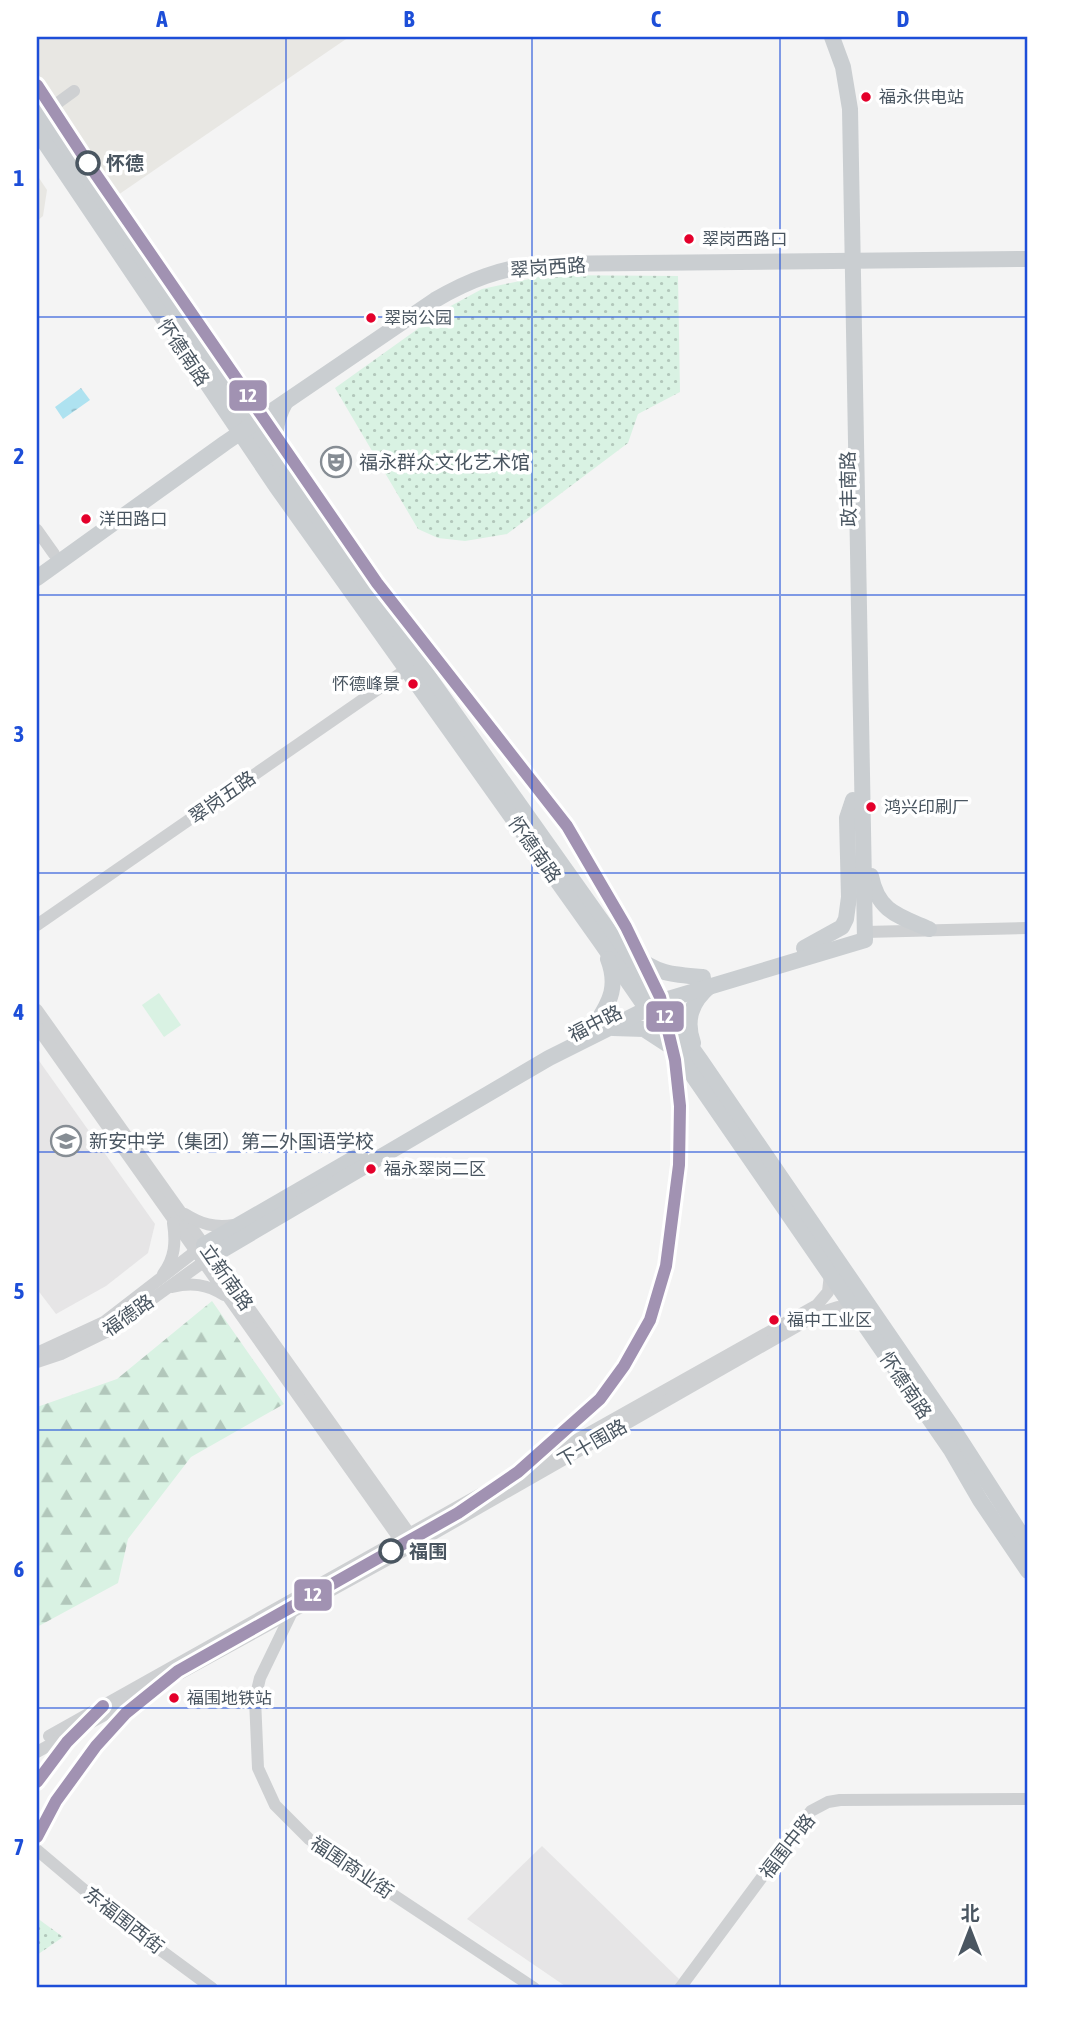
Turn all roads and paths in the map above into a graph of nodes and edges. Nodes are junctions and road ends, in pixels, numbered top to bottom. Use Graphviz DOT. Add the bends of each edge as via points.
graph roads {
  1 [pos="822,37"];
  2 [pos="832,37"];
  3 [pos="74,91"];
  4 [pos="37,108"];
  5 [pos="37,118"];
  6 [pos="37,131"];
  7 [pos="1028,248"];
  8 [pos="848,256"];
  9 [pos="1028,259"];
  10 [pos="286,401"];
  11 [pos="243,425"];
  12 [pos="285,474"];
  13 [pos="37,530"];
  14 [pos="54,554"];
  15 [pos="37,566"];
  16 [pos="37,578"];
  17 [pos="407,669"];
  18 [pos="853,800"];
  19 [pos="864,839"];
  20 [pos="37,925"];
  21 [pos="1028,928"];
  22 [pos="929,929"];
  23 [pos="1028,936"];
  24 [pos="860,938"];
  25 [pos="607,939"];
  26 [pos="804,948"];
  27 [pos="707,981"];
  28 [pos="650,1001"];
  29 [pos="37,1010"];
  30 [pos="602,1026"];
  31 [pos="37,1027"];
  32 [pos="682,1059"];
  33 [pos="701,1062"];
  34 [pos="168,1202"];
  35 [pos="253,1217"];
  36 [pos="241,1239"];
  37 [pos="204,1254"];
  38 [pos="830,1274"];
  39 [pos="232,1284"];
  40 [pos="160,1287"];
  41 [pos="233,1304"];
  42 [pos="855,1311"];
  43 [pos="37,1353"];
  44 [pos="37,1362"];
  45 [pos="952,1427"];
  46 [pos="1028,1527"];
  47 [pos="408,1541"];
  48 [pos="1028,1545"];
  49 [pos="1028,1571"];
  50 [pos="290,1614"];
  51 [pos="37,1743"];
  52 [pos="37,1752"];
  53 [pos="1028,1799"];
  54 [pos="37,1850"];
  55 [pos="212,1988"];
  56 [pos="534,1988"];
  57 [pos="680,1988"];
  1 -- 8 [label="main road, 政丰南路" via="839,100"];
  2 -- 8 [label="main road, 政丰南路" via="850,109"];
  3 -- 5 [label="street"];
  4 -- 11 [label="main road, 怀德南路"];
  6 -- 11 [label="main road, 怀德南路"];
  7 -- 8 [label="main road, 翠岗西路"];
  8 -- 9 [label="main road, 翠岗西路"];
  8 -- 10 [label="main road, 翠岗西路" via="541,264 489,273 435,300"];
  8 -- 11 [label="main road, 翠岗西路" via="510,257 459,274 429,291"];
  8 -- 18 [label="main road, 政丰南路"];
  8 -- 19 [label="main road, 政丰南路"];
  10 -- 11 [label="main road, 翠岗西路"];
  10 -- 12 [label="main road" via="275,430"];
  11 -- 12 [label="main road, 怀德南路"];
  11 -- 14 [label="main road, 翠岗西路"];
  11 -- 16 [label="main road, 翠岗西路"];
  11 -- 17 [label="main road, 怀德南路"];
  12 -- 25 [label="main road, 怀德南路"];
  13 -- 14 [label="street"];
  14 -- 15 [label="main road, 翠岗西路"];
  17 -- 20 [label="street, 翠岗五路"];
  17 -- 25 [label="main road, 怀德南路"];
  18 -- 24 [label="main road, 政丰南路"];
  18 -- 26 [label="main road" via="847,818 846,919 842,927"];
  19 -- 22 [label="main road" via="874,892 881,904"];
  19 -- 24 [label="main road, 政丰南路"];
  21 -- 22 [label="street, 福中路"];
  22 -- 24 [label="street, 福中路"];
  23 -- 24 [label="street, 福中路"];
  24 -- 26 [label="main road, 福中路"];
  24 -- 27 [label="main road, 福中路"];
  25 -- 27 [label="main road" via="652,969"];
  25 -- 28 [label="main road, 怀德南路"];
  25 -- 30 [label="main road" via="614,983"];
  26 -- 27 [label="main road, 福中路"];
  27 -- 28 [label="main road, 福中路"];
  27 -- 33 [label="main road" via="690,1015 689,1033"];
  28 -- 30 [label="main road, 福中路"];
  28 -- 32 [label="main road, 怀德南路"];
  28 -- 33 [label="main road, 怀德南路"];
  29 -- 34 [label="street, 立新南路"];
  30 -- 32 [label="main road" via="652,1032"];
  30 -- 35 [label="main road, 福中路" via="536,1054"];
  30 -- 36 [label="main road, 福中路"];
  31 -- 34 [label="street, 立新南路"];
  32 -- 38 [label="main road, 怀德南路"];
  33 -- 45 [label="main road, 怀德南路"];
  34 -- 35 [label="street" via="201,1223 218,1227"];
  34 -- 37 [label="street, 立新南路"];
  34 -- 40 [label="street" via="176,1238"];
  35 -- 37 [label="main road, 福中路"];
  36 -- 37 [label="main road, 福中路"];
  36 -- 39 [label="street" via="227,1265"];
  37 -- 39 [label="street, 立新南路"];
  37 -- 40 [label="street, 福德路"];
  37 -- 41 [label="street, 立新南路"];
  38 -- 42 [label="main road, 怀德南路"];
  38 -- 47 [label="street, 下十围路" via="828,1292 817,1305"];
  39 -- 47 [label="street, 立新南路"];
  40 -- 41 [label="street" via="198,1284 221,1293"];
  40 -- 43 [label="street, 福德路" via="104,1322"];
  40 -- 44 [label="street, 福德路" via="100,1336"];
  41 -- 47 [label="street, 立新南路"];
  42 -- 47 [label="street, 下十围路" via="838,1307 822,1312"];
  42 -- 49 [label="main road, 怀德南路"];
  45 -- 46 [label="main road, 怀德南路"];
  45 -- 48 [label="main road, 怀德南路"];
  47 -- 50 [label="street, 下十围路"];
  47 -- 51 [label="street, 下十围路"];
  50 -- 52 [label="street, 下十围路"];
  50 -- 56 [label="street, 福围商业街" via="255,1699 258,1768 275,1805 309,1839"];
  53 -- 57 [label="street, 福围中路" via="841,1800 819,1805"];
  54 -- 55 [label="street, 东福围西街" via="121,1921"];
}
